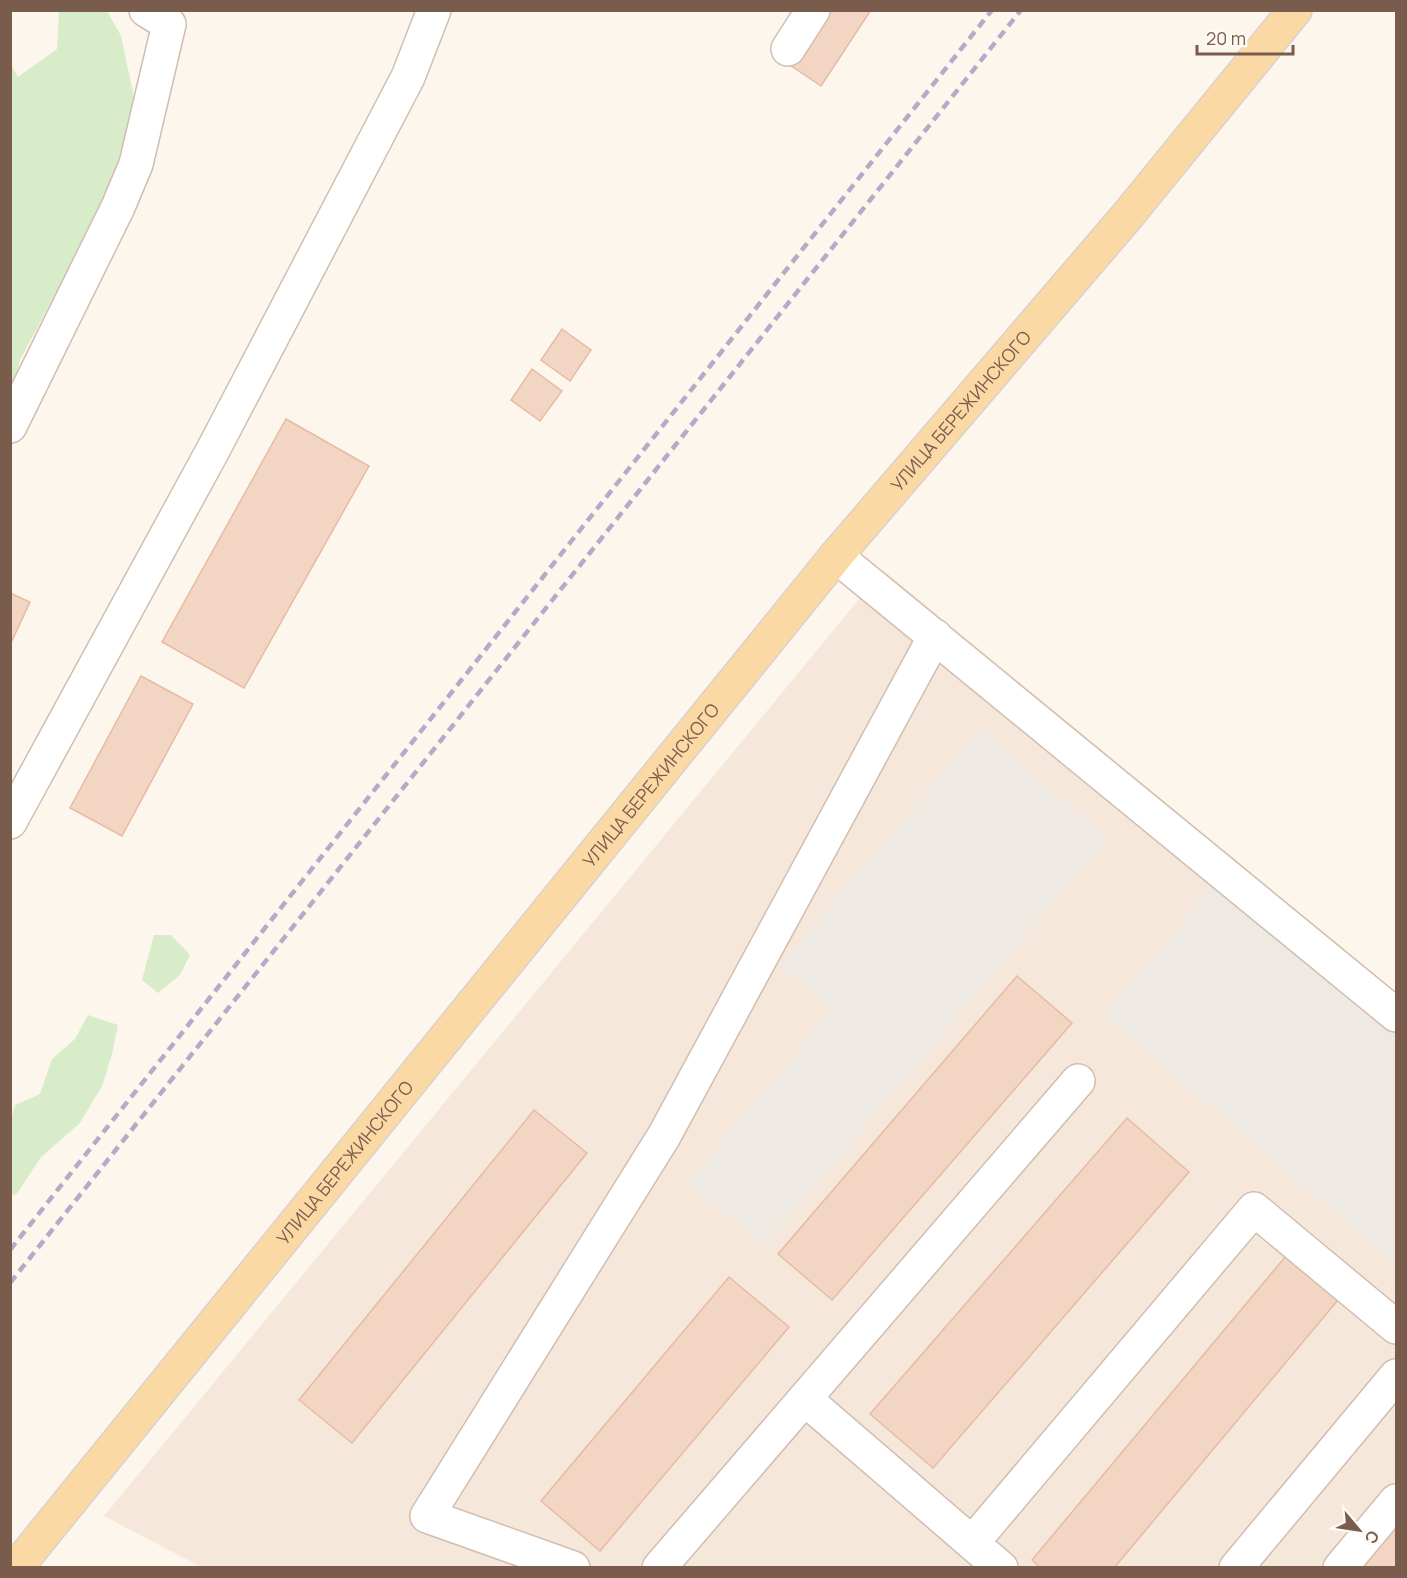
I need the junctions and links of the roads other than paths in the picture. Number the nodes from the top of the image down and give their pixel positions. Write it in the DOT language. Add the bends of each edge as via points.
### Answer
graph roads {
  1 [pos="146,10"];
  2 [pos="434,10"];
  3 [pos="813,10"];
  4 [pos="1295,10"];
  5 [pos="788,49"];
  6 [pos="10,426"];
  7 [pos="836,556"];
  8 [pos="935,636"];
  9 [pos="10,822"];
  10 [pos="1396,1015"];
  11 [pos="1078,1081"];
  12 [pos="1396,1327"];
  13 [pos="1396,1376"];
  14 [pos="805,1399"];
  15 [pos="1396,1501"];
  16 [pos="972,1543"];
  17 [pos="21,1566"];
  18 [pos="573,1568"];
  19 [pos="659,1568"];
  20 [pos="1001,1568"];
  21 [pos="1236,1568"];
  22 [pos="1340,1568"];
  1 -- 6 [label="lane" via="169,24 136,164"];
  2 -- 9 [label="lane" via="398,98 219,440"];
  3 -- 5 [label="lane"];
  4 -- 7 [label="main road, УЛИЦА БЕРЕЖИНСКОГО" via="1128,215"];
  7 -- 8 [label="lane"];
  7 -- 17 [label="main road, УЛИЦА БЕРЕЖИНСКОГО"];
  8 -- 10 [label="lane"];
  8 -- 18 [label="lane" via="664,1136 427,1516"];
  11 -- 14 [label="lane"];
  12 -- 16 [label="lane" via="1254,1209"];
  13 -- 21 [label="lane"];
  14 -- 16 [label="lane"];
  14 -- 19 [label="lane"];
  15 -- 22 [label="lane"];
  16 -- 20 [label="lane"];
}
